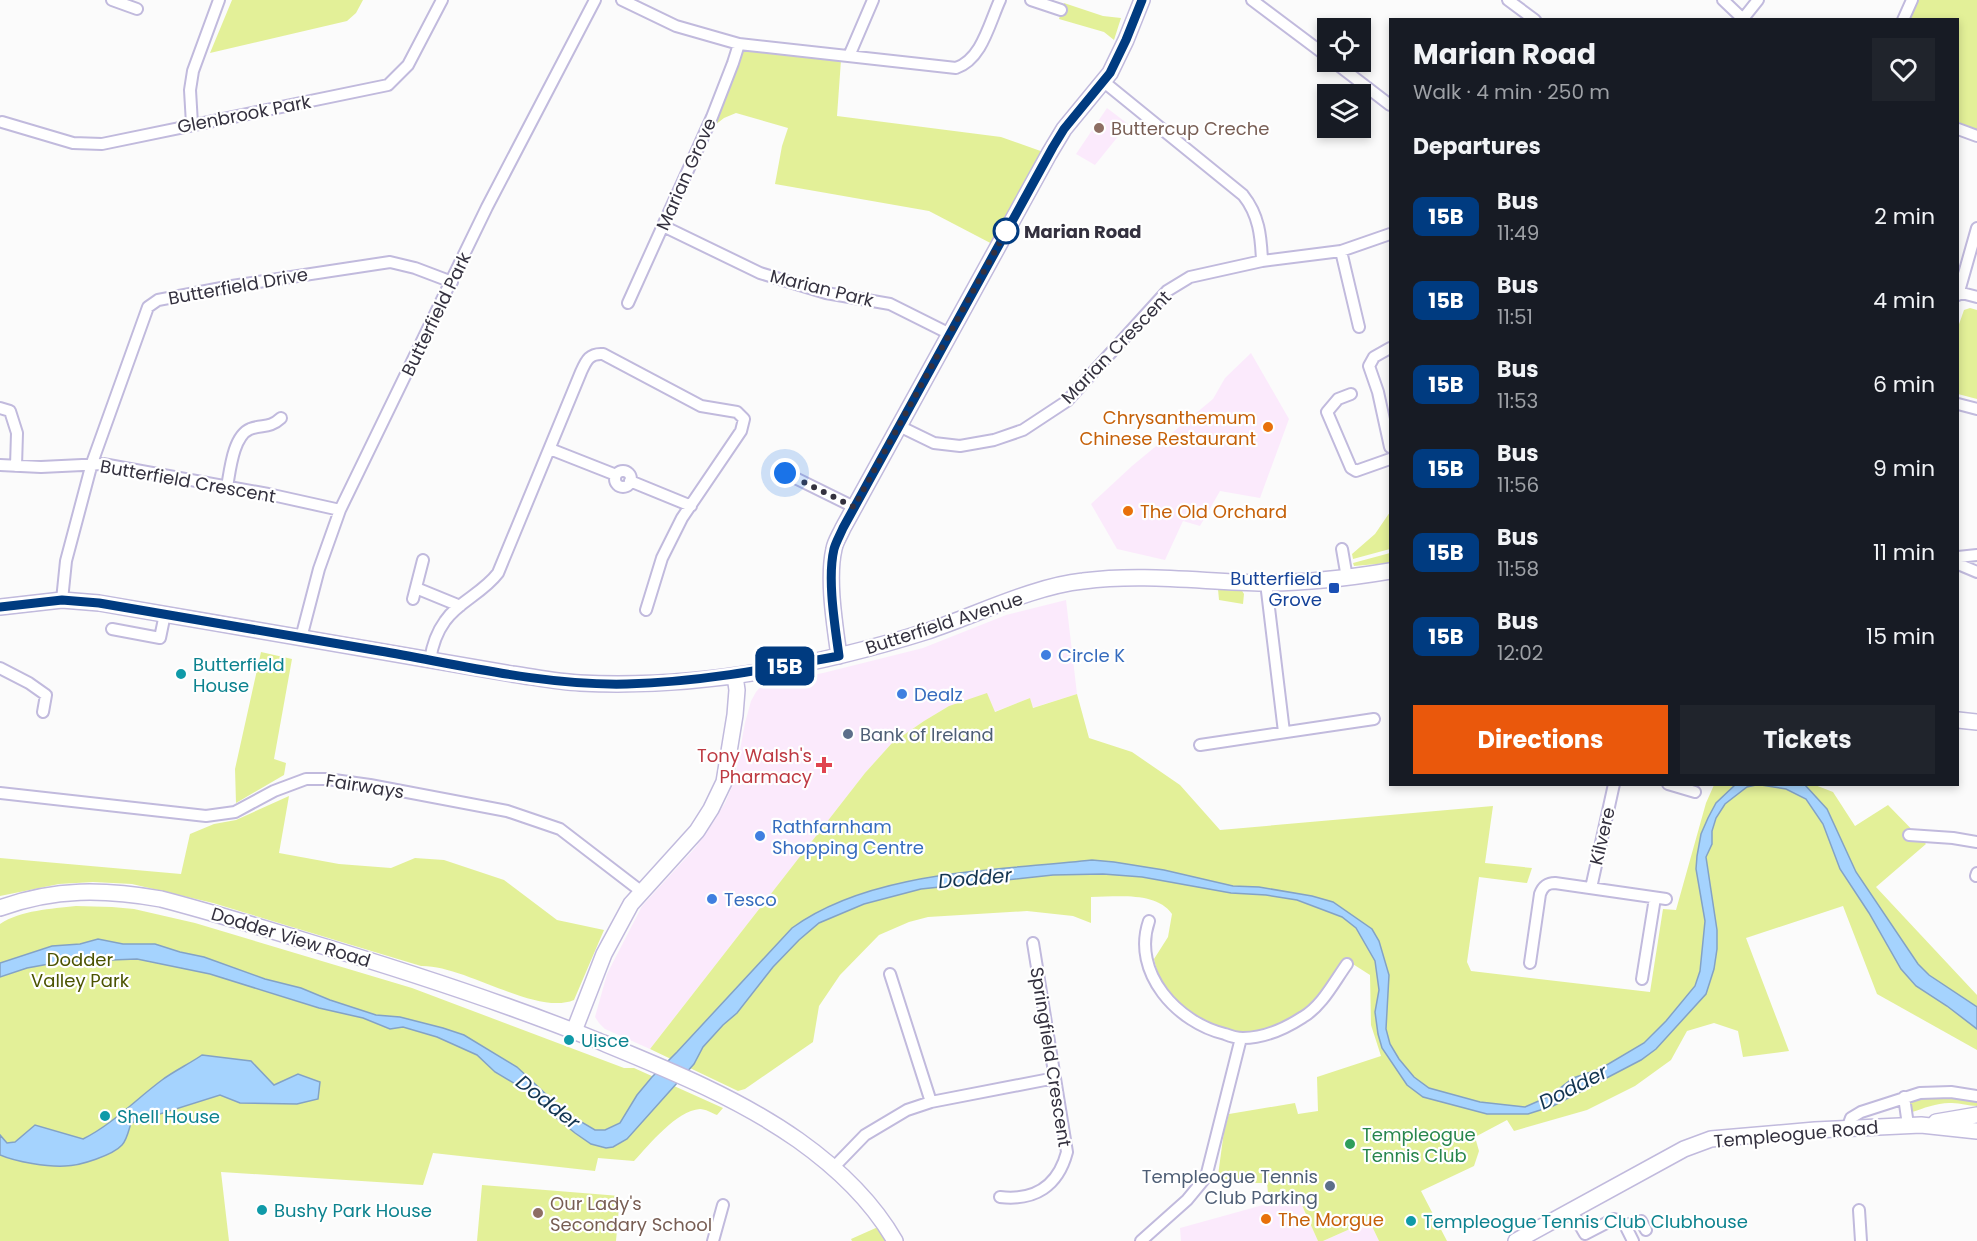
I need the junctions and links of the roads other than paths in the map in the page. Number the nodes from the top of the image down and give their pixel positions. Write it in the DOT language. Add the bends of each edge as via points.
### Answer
graph roads {
  1 [pos="112,0"];
  2 [pos="219,0"];
  3 [pos="442,0"];
  4 [pos="595,0"];
  5 [pos="622,0"];
  6 [pos="873,0"];
  7 [pos="1000,0"];
  8 [pos="1031,0"];
  9 [pos="1142,0"];
  10 [pos="1252,0"];
  11 [pos="1508,0"];
  12 [pos="1723,0"];
  13 [pos="1758,0"];
  14 [pos="1912,0"];
  15 [pos="137,9"];
  16 [pos="1061,10"];
  17 [pos="1532,18"];
  18 [pos="1741,18"];
  19 [pos="1743,18"];
  20 [pos="1904,18"];
  21 [pos="739,44"];
  22 [pos="1317,49"];
  23 [pos="849,56"];
  24 [pos="1347,72"];
  25 [pos="1104,82"];
  26 [pos="1389,104"];
  27 [pos="2,122"];
  28 [pos="192,124"];
  29 [pos="1959,129"];
  30 [pos="1977,136"];
  31 [pos="663,226"];
  32 [pos="1977,228"];
  33 [pos="1389,234"];
  34 [pos="1341,251"];
  35 [pos="1262,261"];
  36 [pos="452,282"];
  37 [pos="1959,290"];
  38 [pos="1959,293"];
  39 [pos="1977,297"];
  40 [pos="628,303"];
  41 [pos="1359,327"];
  42 [pos="950,334"];
  43 [pos="1389,349"];
  44 [pos="1351,394"];
  45 [pos="1959,404"];
  46 [pos="0,408"];
  47 [pos="1977,409"];
  48 [pos="281,418"];
  49 [pos="899,426"];
  50 [pos="1389,442"];
  51 [pos="550,449"];
  52 [pos="1389,459"];
  53 [pos="92,463"];
  54 [pos="0,465"];
  55 [pos="16,466"];
  56 [pos="785,473"];
  57 [pos="227,487"];
  58 [pos="691,506"];
  59 [pos="854,507"];
  60 [pos="340,510"];
  61 [pos="1342,549"];
  62 [pos="1977,555"];
  63 [pos="1959,557"];
  64 [pos="423,560"];
  65 [pos="1959,564"];
  66 [pos="1389,571"];
  67 [pos="1977,572"];
  68 [pos="1347,578"];
  69 [pos="1266,583"];
  70 [pos="62,600"];
  71 [pos="460,606"];
  72 [pos="0,607"];
  73 [pos="646,610"];
  74 [pos="165,614"];
  75 [pos="112,629"];
  76 [pos="301,638"];
  77 [pos="839,656"];
  78 [pos="431,661"];
  79 [pos="0,668"];
  80 [pos="735,676"];
  81 [pos="44,712"];
  82 [pos="1374,719"];
  83 [pos="1959,720"];
  84 [pos="1977,722"];
  85 [pos="1284,732"];
  86 [pos="1200,745"];
  87 [pos="1614,786"];
  88 [pos="1675,786"];
  89 [pos="1695,792"];
  90 [pos="0,794"];
  91 [pos="1909,835"];
  92 [pos="1977,842"];
  93 [pos="1591,888"];
  94 [pos="642,892"];
  95 [pos="0,908"];
  96 [pos="1149,921"];
  97 [pos="1033,943"];
  98 [pos="1530,963"];
  99 [pos="1347,964"];
  100 [pos="890,974"];
  101 [pos="1642,979"];
  102 [pos="574,1031"];
  103 [pos="1241,1038"];
  104 [pos="1055,1078"];
  105 [pos="1977,1096"];
  106 [pos="1904,1097"];
  107 [pos="931,1102"];
  108 [pos="1977,1115"];
  109 [pos="1915,1125"];
  110 [pos="1847,1129"];
  111 [pos="1977,1131"];
  112 [pos="833,1168"];
  113 [pos="1000,1197"];
  114 [pos="723,1205"];
  115 [pos="1859,1209"];
  116 [pos="1571,1210"];
  117 [pos="1625,1225"];
  118 [pos="1646,1230"];
  119 [pos="712,1241"];
  120 [pos="895,1241"];
  121 [pos="1141,1241"];
  122 [pos="1516,1241"];
  123 [pos="1633,1241"];
  124 [pos="1861,1241"];
  1 -- 15 [label="street"];
  2 -- 28 [label="street" via="193,71"];
  3 -- 28 [label="street, Glenbrook Park" via="408,65 388,85"];
  4 -- 36 [label="street, Butterfield Park"];
  5 -- 21 [label="street" via="676,26"];
  6 -- 23 [label="street"];
  7 -- 23 [label="street" via="968,64 956,68"];
  8 -- 16 [label="street"];
  9 -- 25 [label="main road"];
  10 -- 22 [label="street"];
  11 -- 17 [label="street"];
  12 -- 18 [label="street"];
  13 -- 19 [label="street"];
  14 -- 20 [label="street"];
  21 -- 23 [label="street"];
  21 -- 31 [label="street, Marian Grove"];
  24 -- 26 [label="street"];
  25 -- 35 [label="street" via="1243,195 1258,224"];
  25 -- 42 [label="main road" via="1053,147"];
  27 -- 28 [label="street, Glenbrook Park" via="72,144 102,144"];
  29 -- 30 [label="street"];
  31 -- 40 [label="street, Marian Grove"];
  31 -- 42 [label="street, Marian Park" via="760,273 826,293 890,304"];
  32 -- 37 [label="street"];
  33 -- 34 [label="street, Marian Crescent"];
  34 -- 35 [label="street, Marian Crescent"];
  34 -- 41 [label="street"];
  35 -- 49 [label="street, Marian Crescent" via="1190,277 1167,291 1067,401 1023,430 960,446 934,444"];
  36 -- 53 [label="street, Butterfield Drive" via="390,262 158,300 148,307"];
  36 -- 60 [label="street, Butterfield Park"];
  38 -- 39 [label="street"];
  42 -- 49 [label="main road"];
  43 -- 50 [label="street" via="1374,357 1370,366"];
  44 -- 52 [label="street" via="1338,399 1327,412 1351,468 1356,471"];
  45 -- 47 [label="street"];
  46 -- 55 [label="street" via="10,411 17,434"];
  48 -- 57 [label="street" via="274,425 244,433 236,445"];
  49 -- 59 [label="main road"];
  51 -- 58 [label="street" via="616,475 626,472 630,481"];
  51 -- 58 [label="street" via="588,358 603,354 701,406 737,412 744,419 741,431"];
  51 -- 71 [label="street" via="498,573 483,590"];
  53 -- 55 [label="street, Butterfield Crescent"];
  53 -- 57 [label="street, Butterfield Crescent"];
  53 -- 70 [label="street, Butterfield Drive" via="66,561"];
  54 -- 55 [label="street, Butterfield Crescent"];
  56 -- 59 [label="street"];
  57 -- 60 [label="street, Butterfield Crescent"];
  58 -- 73 [label="street" via="662,558"];
  59 -- 77 [label="main road" via="834,549 834,615"];
  60 -- 76 [label="street, Butterfield Park"];
  61 -- 68 [label="street"];
  62 -- 63 [label="street"];
  64 -- 71 [label="street" via="415,594"];
  65 -- 67 [label="street"];
  66 -- 68 [label="main road, Butterfield Avenue"];
  68 -- 69 [label="main road, Butterfield Avenue"];
  69 -- 77 [label="main road, Butterfield Avenue" via="1082,581"];
  69 -- 85 [label="street"];
  70 -- 72 [label="main road, Butterfield Avenue"];
  70 -- 74 [label="main road, Butterfield Avenue"];
  71 -- 78 [label="street" via="447,622"];
  74 -- 75 [label="street" via="160,638"];
  74 -- 76 [label="main road, Butterfield Avenue"];
  76 -- 78 [label="main road, Butterfield Avenue"];
  77 -- 80 [label="main road, Butterfield Avenue"];
  78 -- 80 [label="main road, Butterfield Avenue" via="577,683 627,684"];
  79 -- 81 [label="street" via="46,695"];
  80 -- 94 [label="main road" via="735,715 724,782 697,831"];
  82 -- 85 [label="street"];
  83 -- 84 [label="main road"];
  85 -- 86 [label="street"];
  87 -- 93 [label="street, Kilvere"];
  88 -- 89 [label="street"];
  90 -- 94 [label="street, Fairways" via="206,816 235,812 273,791 306,779 327,778 507,811 560,829"];
  91 -- 92 [label="street"];
  93 -- 98 [label="street, Kilvere" via="1555,883 1544,886"];
  93 -- 101 [label="street, Kilvere" via="1660,899"];
  94 -- 102 [label="main road" via="631,904 604,954"];
  95 -- 102 [label="main road, Dodder View Road" via="37,897 86,891 161,899 389,966"];
  96 -- 103 [label="street" via="1145,931 1148,962 1167,1000 1196,1023"];
  97 -- 104 [label="street, Springfield Crescent"];
  99 -- 103 [label="street" via="1323,1000 1306,1016 1264,1035"];
  100 -- 107 [label="street"];
  102 -- 112 [label="main road, Dodder View Road" via="690,1081 780,1128"];
  103 -- 121 [label="street" via="1206,1177 1187,1200"];
  104 -- 107 [label="street"];
  104 -- 113 [label="street, Springfield Crescent" via="1067,1152 1063,1168 1045,1188 1018,1198"];
  105 -- 106 [label="street" via="1951,1092"];
  106 -- 109 [label="street"];
  106 -- 110 [label="street" via="1861,1112 1851,1118"];
  107 -- 112 [label="street" via="907,1110 865,1135"];
  108 -- 109 [label="main road, Templeogue Road"];
  109 -- 110 [label="main road, Templeogue Road"];
  109 -- 111 [label="main road, Templeogue Road"];
  110 -- 116 [label="main road, Templeogue Road" via="1711,1140 1684,1149"];
  112 -- 120 [label="main road, Dodder View Road"];
  114 -- 119 [label="street"];
  115 -- 124 [label="street"];
  116 -- 117 [label="street" via="1585,1234 1614,1219"];
  116 -- 122 [label="main road, Templeogue Road"];
  117 -- 118 [label="street" via="1641,1221"];
  117 -- 123 [label="street"];
}
